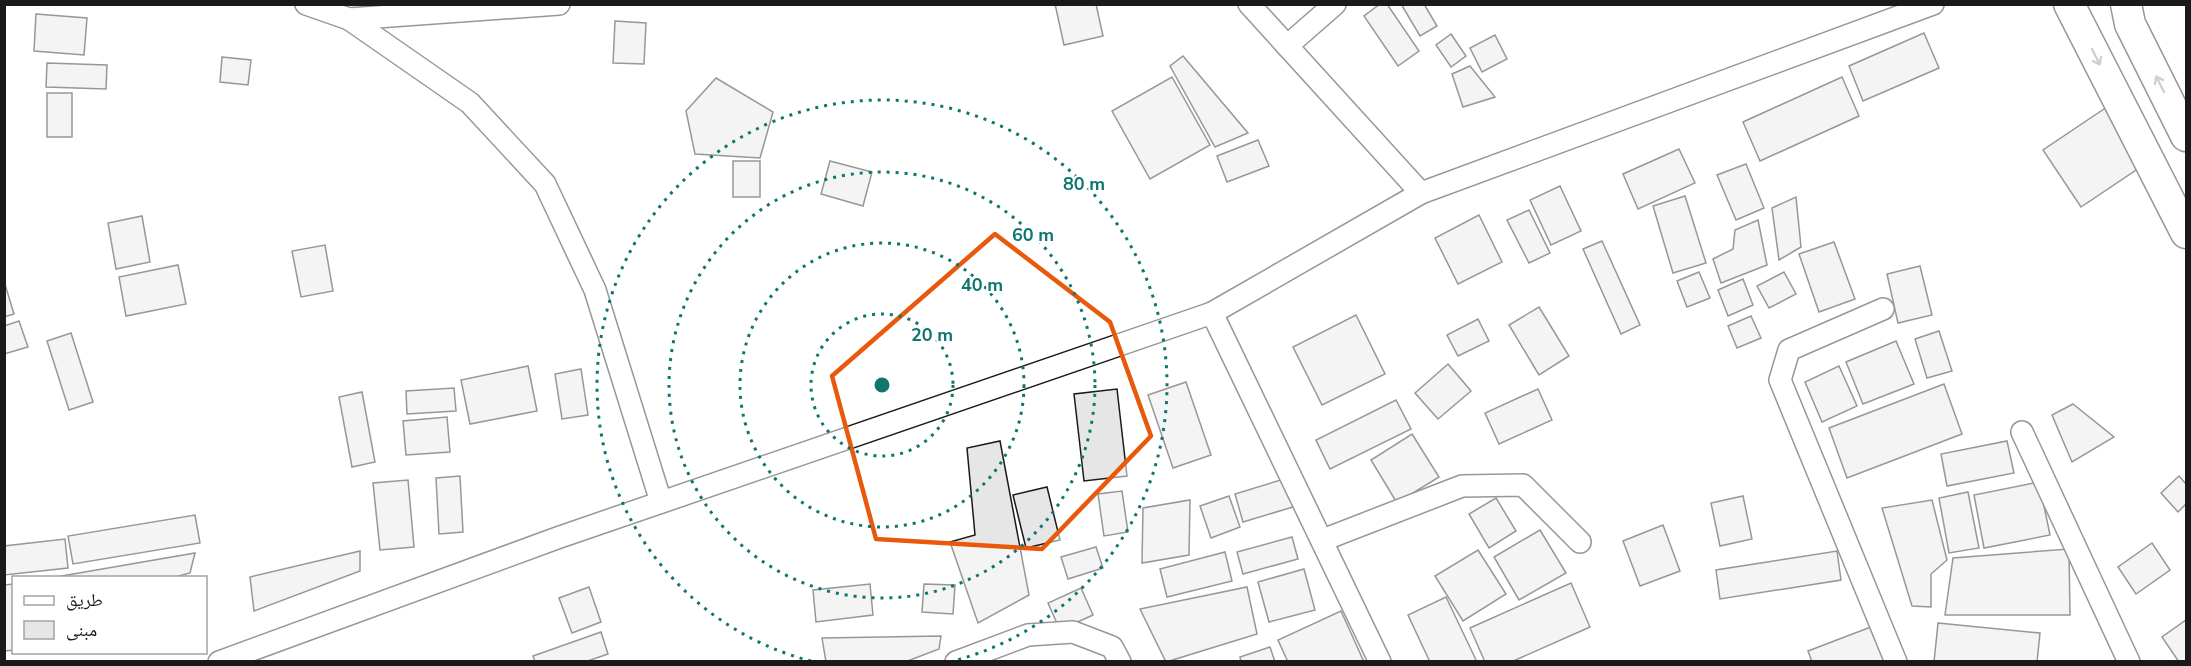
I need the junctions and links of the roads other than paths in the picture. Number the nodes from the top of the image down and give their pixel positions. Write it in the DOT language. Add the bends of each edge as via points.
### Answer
graph roads {
  1 [pos="306,4"];
  2 [pos="559,4"];
  3 [pos="1249,4"];
  4 [pos="1335,4"];
  5 [pos="1933,4"];
  6 [pos="2069,4"];
  7 [pos="2126,4"];
  8 [pos="349,19"];
  9 [pos="1287,46"];
  10 [pos="2187,136"];
  11 [pos="1421,193"];
  12 [pos="2187,233"];
  13 [pos="1883,309"];
  14 [pos="1212,313"];
  15 [pos="2022,432"];
  16 [pos="661,502"];
  17 [pos="1323,540"];
  18 [pos="1580,542"];
  19 [pos="219,662"];
  20 [pos="956,662"];
  21 [pos="1120,662"];
  22 [pos="1380,662"];
  23 [pos="1896,662"];
  24 [pos="2129,662"];
  1 -- 8 [label="street"];
  2 -- 8 [label="street"];
  3 -- 9 [label="street"];
  4 -- 9 [label="street"];
  5 -- 11 [label="street"];
  6 -- 12 [label="street, one-way"];
  10 -- 7 [label="street, one-way" via="2130,24"];
  8 -- 16 [label="street" via="470,104 545,184 595,290"];
  9 -- 11 [label="street"];
  11 -- 14 [label="street"];
  13 -- 23 [label="street" via="1789,350 1780,380"];
  14 -- 16 [label="street"];
  14 -- 17 [label="street"];
  15 -- 24 [label="street"];
  16 -- 19 [label="street"];
  17 -- 18 [label="street" via="1462,486 1523,485"];
  17 -- 22 [label="street"];
  20 -- 21 [label="street" via="1028,635 1073,632 1112,647"];
}
